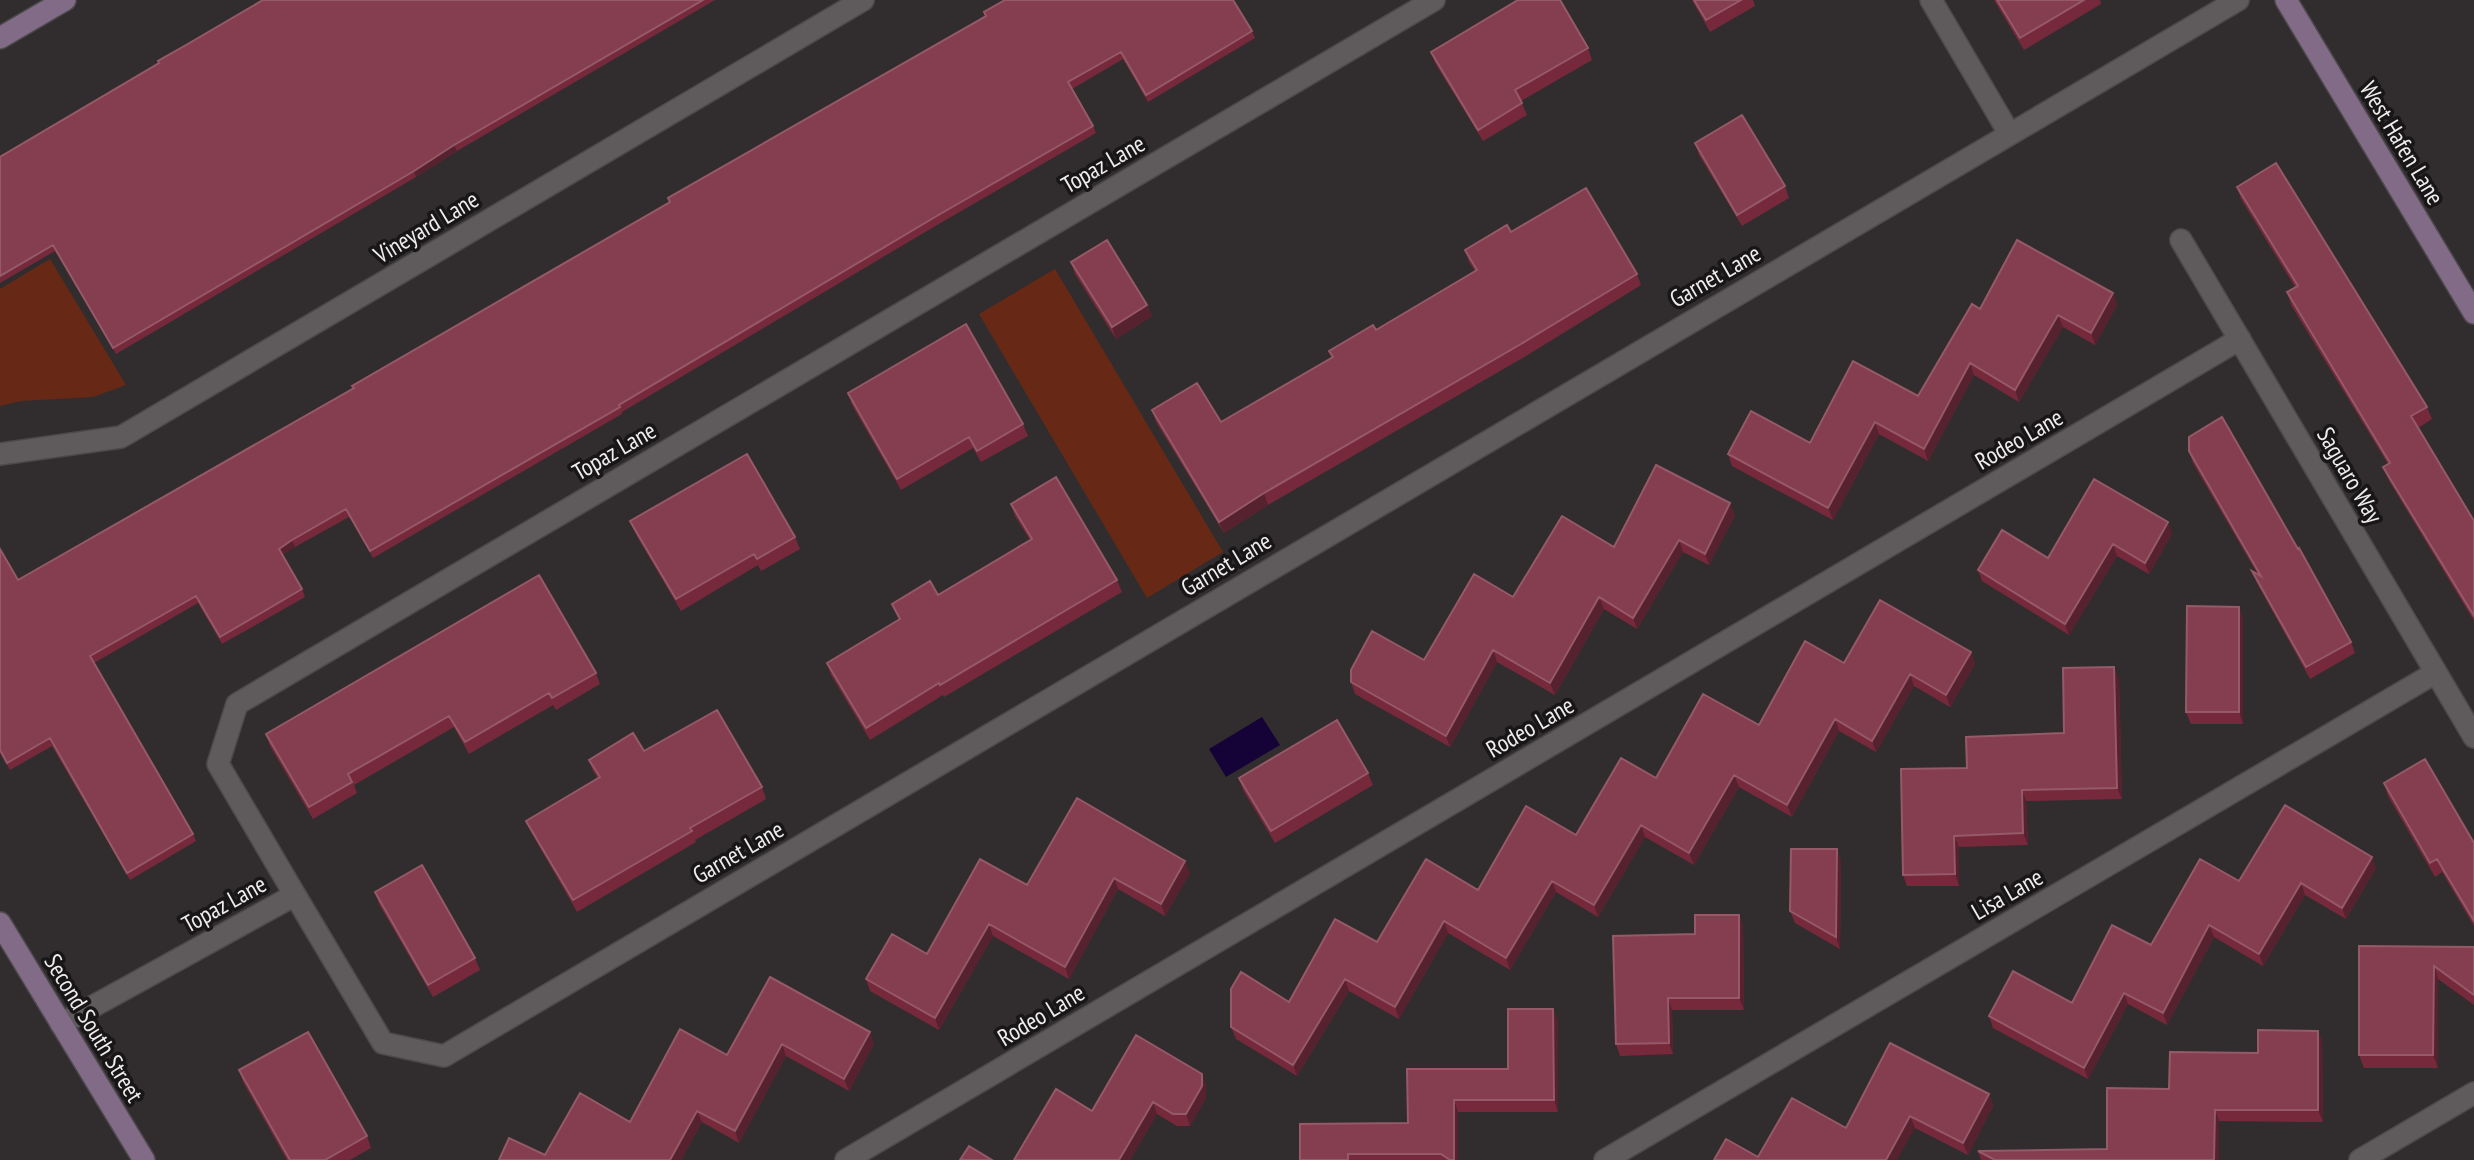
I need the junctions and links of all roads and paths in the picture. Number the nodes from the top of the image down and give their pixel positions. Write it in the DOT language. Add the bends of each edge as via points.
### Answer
graph roads {
  1 [pos="65,0"];
  2 [pos="863,0"];
  3 [pos="1434,0"];
  4 [pos="1931,0"];
  5 [pos="2238,0"];
  6 [pos="2286,0"];
  7 [pos="0,38"];
  8 [pos="2009,133"];
  9 [pos="2182,240"];
  10 [pos="2474,313"];
  11 [pos="2240,339"];
  12 [pos="0,454"];
  13 [pos="2435,673"];
  14 [pos="2474,737"];
  15 [pos="295,895"];
  16 [pos="0,923"];
  17 [pos="61,1024"];
  18 [pos="2474,1093"];
  19 [pos="144,1160"];
  20 [pos="846,1160"];
  21 [pos="1605,1160"];
  22 [pos="2360,1160"];
  1 -- 7 [label="street"];
  2 -- 12 [label="street, Vineyard Lane" via="121,437"];
  3 -- 15 [label="street, Topaz Lane" via="237,704 218,764"];
  4 -- 8 [label="street"];
  5 -- 8 [label="street, Garnet Lane"];
  6 -- 10 [label="street, West Hafen Lane"];
  8 -- 15 [label="street, Garnet Lane" via="444,1056 383,1043"];
  9 -- 11 [label="street, Saguaro Way"];
  11 -- 13 [label="street, Saguaro Way"];
  11 -- 20 [label="street, Rodeo Lane"];
  13 -- 14 [label="street, Saguaro Way"];
  13 -- 21 [label="street, Lisa Lane"];
  15 -- 17 [label="street, Topaz Lane"];
  16 -- 17 [label="street, Second South Street"];
  17 -- 19 [label="street, Second South Street"];
  18 -- 22 [label="street"];
}
